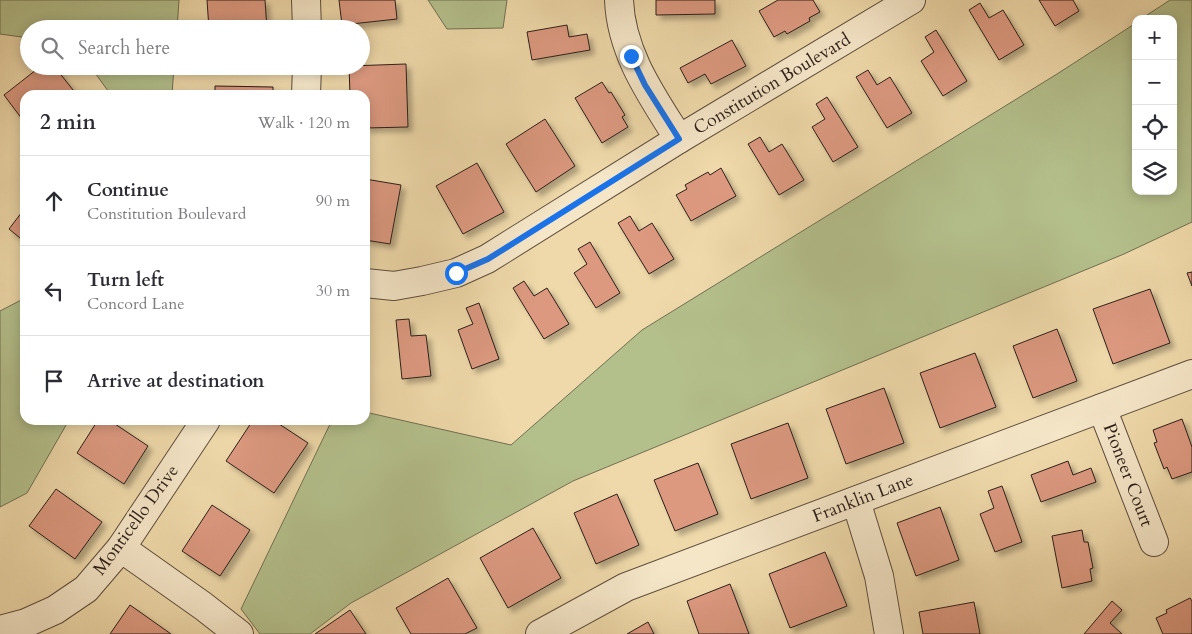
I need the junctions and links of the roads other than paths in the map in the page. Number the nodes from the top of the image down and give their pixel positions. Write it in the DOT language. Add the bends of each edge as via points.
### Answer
graph roads {
  1 [pos="306,0"];
  2 [pos="619,0"];
  3 [pos="911,0"];
  4 [pos="307,20"];
  5 [pos="307,75"];
  6 [pos="306,90"];
  7 [pos="679,139"];
  8 [pos="370,284"];
  9 [pos="1192,374"];
  10 [pos="1102,408"];
  11 [pos="203,425"];
  12 [pos="856,501"];
  13 [pos="1154,542"];
  14 [pos="121,548"];
  15 [pos="0,630"];
  16 [pos="556,630"];
  17 [pos="239,634"];
  18 [pos="889,634"];
  1 -- 4 [label="street"];
  2 -- 7 [label="street" via="631,56"];
  3 -- 7 [label="street, Constitution Boulevard"];
  5 -- 6 [label="street"];
  7 -- 8 [label="street, Constitution Boulevard" via="488,259 456,273 422,281 394,286"];
  9 -- 10 [label="street, Franklin Lane"];
  10 -- 12 [label="street, Franklin Lane"];
  10 -- 13 [label="street, Pioneer Court"];
  11 -- 14 [label="street, Monticello Drive"];
  12 -- 16 [label="street, Franklin Lane" via="626,587"];
  12 -- 18 [label="street" via="879,576"];
  14 -- 15 [label="street, Monticello Drive" via="86,589 55,610"];
  14 -- 17 [label="street"];
}
